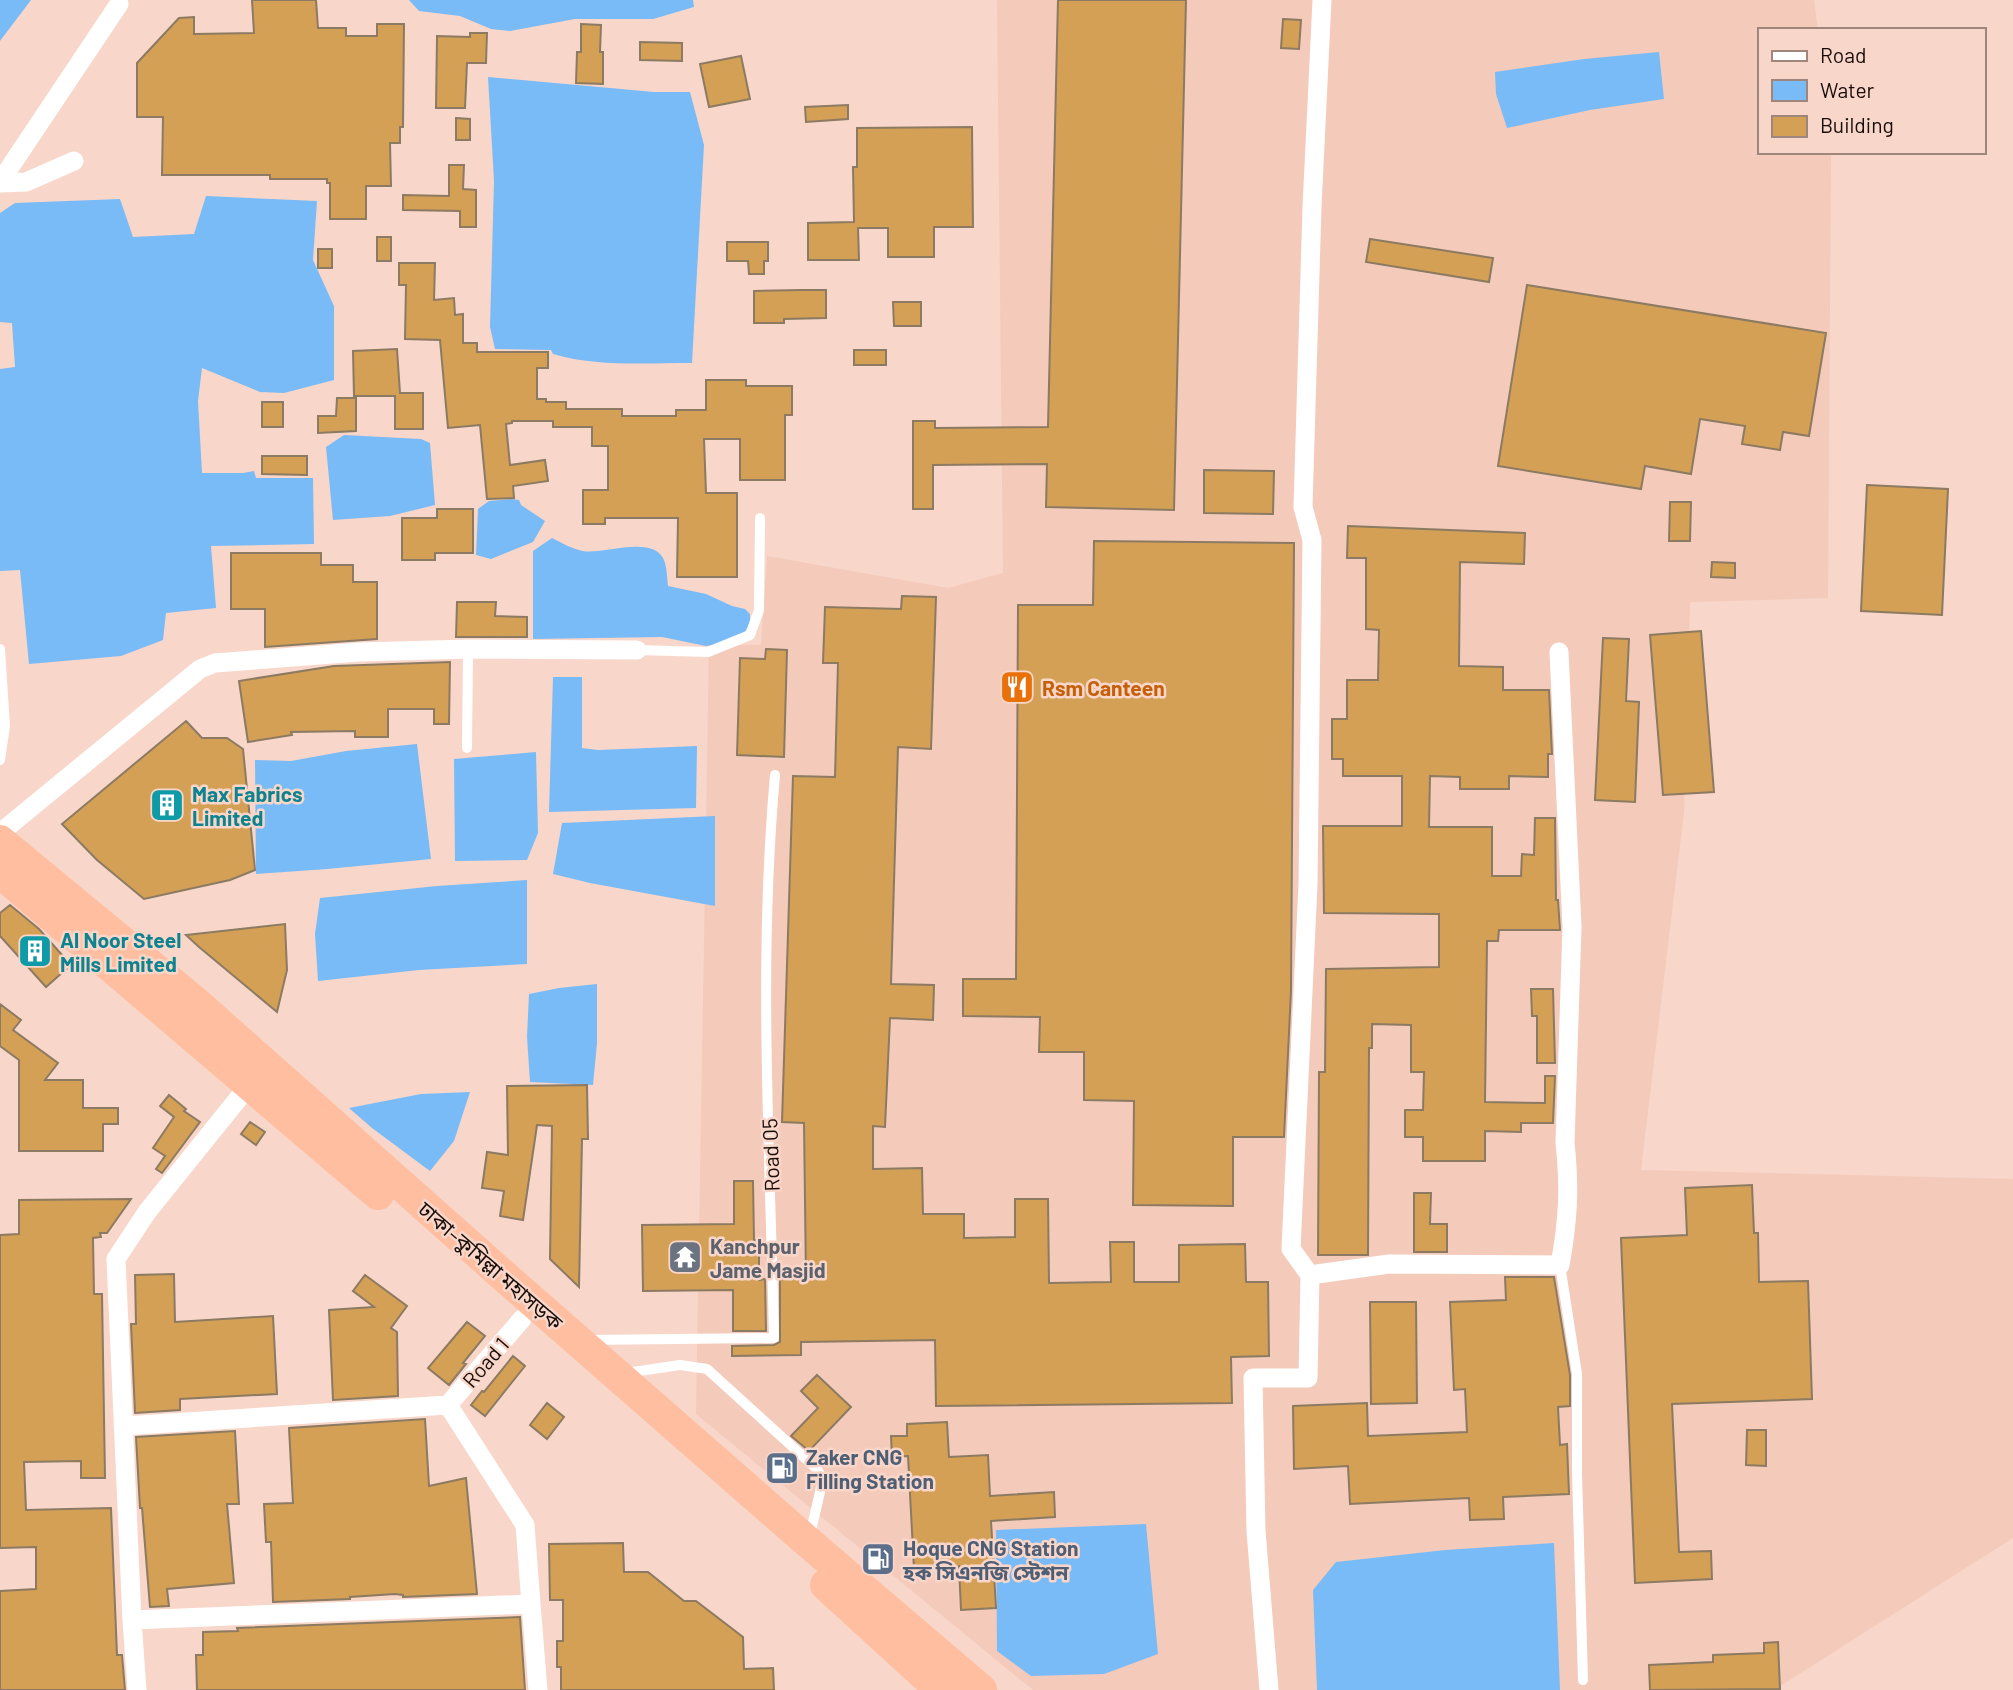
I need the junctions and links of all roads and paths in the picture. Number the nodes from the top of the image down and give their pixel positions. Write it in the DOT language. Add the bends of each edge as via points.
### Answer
graph roads {
  1 [pos="1322,0"];
  2 [pos="119,4"];
  3 [pos="74,161"];
  4 [pos="0,183"];
  5 [pos="760,518"];
  6 [pos="0,649"];
  7 [pos="468,649"];
  8 [pos="637,650"];
  9 [pos="1559,652"];
  10 [pos="467,748"];
  11 [pos="0,760"];
  12 [pos="775,775"];
  13 [pos="0,833"];
  14 [pos="0,841"];
  15 [pos="0,872"];
  16 [pos="250,1084"];
  17 [pos="446,1238"];
  18 [pos="1560,1265"];
  19 [pos="1310,1275"];
  20 [pos="522,1319"];
  21 [pos="577,1340"];
  22 [pos="616,1374"];
  23 [pos="448,1405"];
  24 [pos="123,1426"];
  25 [pos="809,1543"];
  26 [pos="531,1604"];
  27 [pos="132,1620"];
  28 [pos="1583,1680"];
  29 [pos="137,1690"];
  30 [pos="538,1690"];
  31 [pos="941,1690"];
  32 [pos="981,1690"];
  33 [pos="1269,1690"];
  1 -- 19 [label="street" via="1303,507 1311,540 1308,870 1291,1249"];
  2 -- 4 [label="street"];
  3 -- 4 [label="street" via="26,182"];
  5 -- 8 [label="lane" via="759,610 750,635 708,652"];
  6 -- 11 [label="lane" via="5,726"];
  7 -- 8 [label="street"];
  7 -- 10 [label="lane"];
  7 -- 13 [label="street" via="215,663 200,669"];
  9 -- 18 [label="street" via="1572,927 1565,1143 1569,1202"];
  12 -- 21 [label="lane, Road 05" via="766,1010 774,1338"];
  14 -- 17 [label="highway, ঢাকা–কুমিল্লা মহাসড়ক" via="195,1002"];
  15 -- 16 [label="highway, ঢাকা–কুমিল্লা মহাসড়ক"];
  16 -- 17 [label="highway, ঢাকা–কুমিল্লা মহাসড়ক"];
  16 -- 24 [label="street" via="147,1212 116,1259"];
  17 -- 20 [label="highway, ঢাকা–কুমিল্লা মহাসড়ক"];
  17 -- 21 [label="highway, ঢাকা–কুমিল্লা মহাসড়ক"];
  18 -- 19 [label="street" via="1390,1264"];
  18 -- 28 [label="lane" via="1577,1374"];
  19 -- 33 [label="street" via="1308,1378 1253,1378 1255,1531"];
  20 -- 23 [label="street, Road 1"];
  20 -- 31 [label="highway, ঢাকা–কুমিল্লা মহাসড়ক"];
  21 -- 22 [label="highway, ঢাকা–কুমিল্লা মহাসড়ক"];
  22 -- 25 [label="highway, ঢাকা–কুমিল্লা মহাসড়ক"];
  22 -- 25 [label="lane" via="680,1365 707,1369 823,1479"];
  23 -- 24 [label="street"];
  23 -- 26 [label="street" via="525,1525"];
  24 -- 27 [label="street"];
  25 -- 32 [label="highway, ঢাকা–কুমিল্লা মহাসড়ক"];
  26 -- 27 [label="street"];
  26 -- 30 [label="street"];
  27 -- 29 [label="street"];
}
